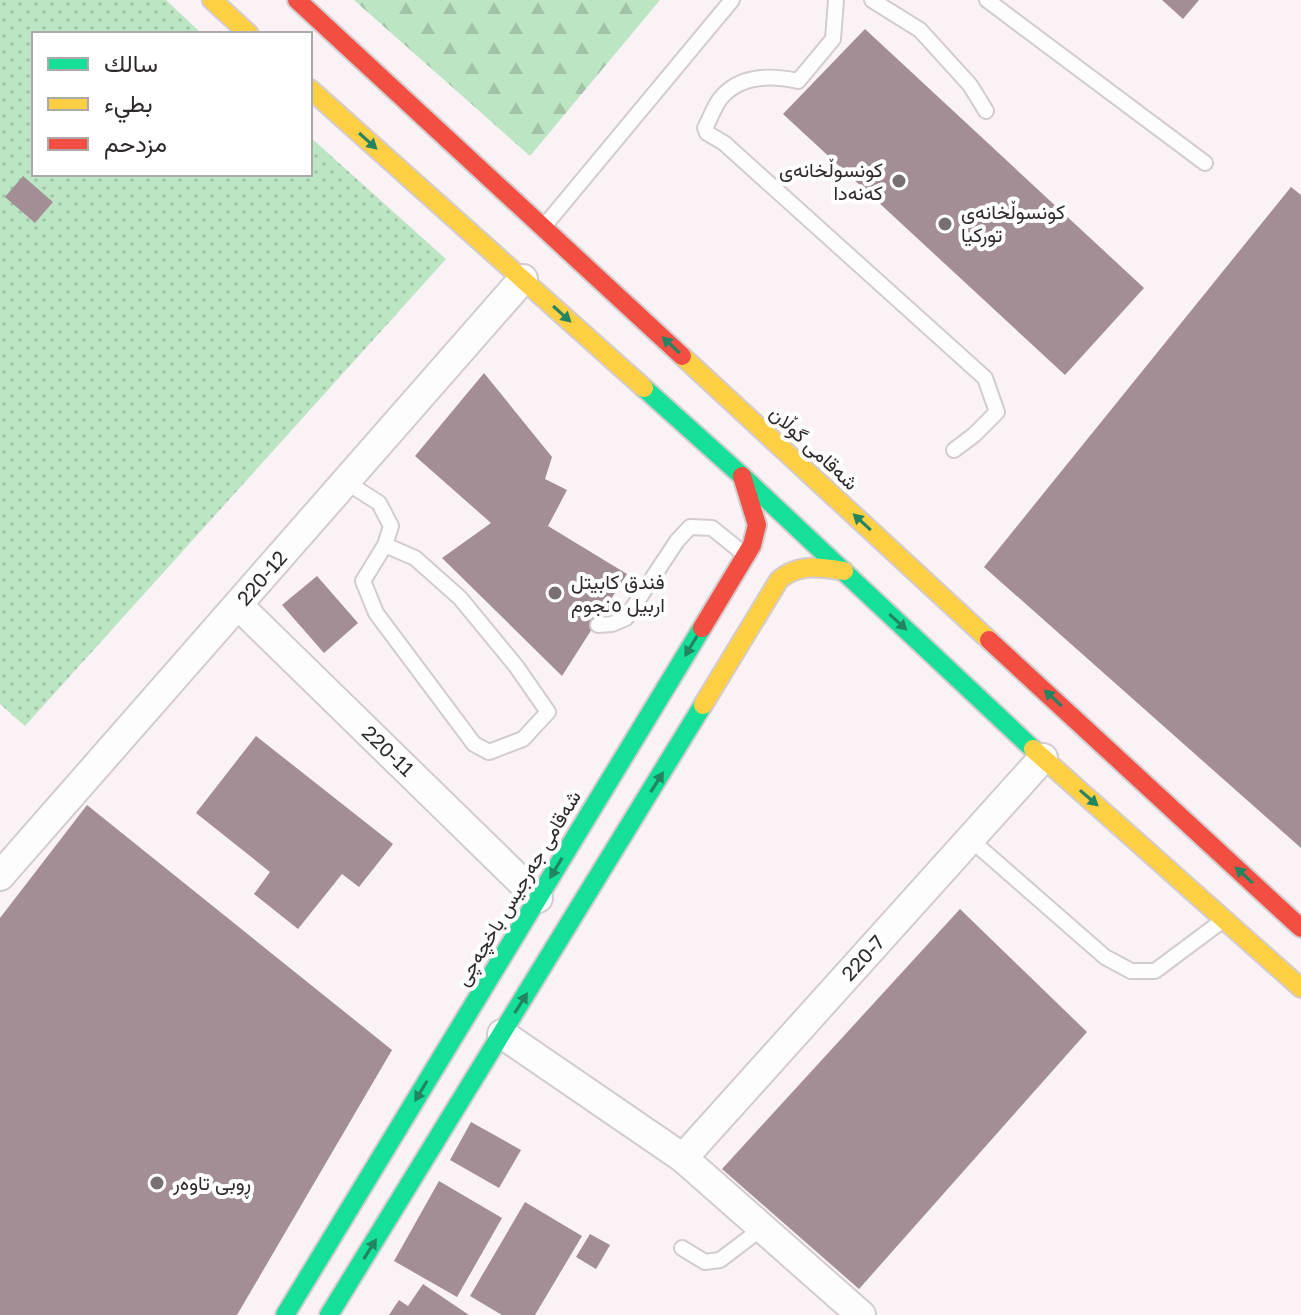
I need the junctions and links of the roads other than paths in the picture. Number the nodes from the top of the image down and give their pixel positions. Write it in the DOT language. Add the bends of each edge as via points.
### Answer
graph roads {
  1 [pos="212,0"];
  2 [pos="297,0"];
  3 [pos="732,0"];
  4 [pos="836,0"];
  5 [pos="872,0"];
  6 [pos="987,0"];
  7 [pos="247,32"];
  8 [pos="312,91"];
  9 [pos="986,111"];
  10 [pos="1205,163"];
  11 [pos="544,227"];
  12 [pos="523,279"];
  13 [pos="954,450"];
  14 [pos="742,476"];
  15 [pos="346,482"];
  16 [pos="385,545"];
  17 [pos="746,556"];
  18 [pos="844,571"];
  19 [pos="720,598"];
  20 [pos="238,605"];
  21 [pos="754,621"];
  22 [pos="598,625"];
  23 [pos="1043,758"];
  24 [pos="970,839"];
  25 [pos="0,876"];
  26 [pos="538,898"];
  27 [pos="1225,918"];
  28 [pos="1301,928"];
  29 [pos="1301,988"];
  30 [pos="502,1034"];
  31 [pos="683,1158"];
  32 [pos="761,1229"];
  33 [pos="682,1248"];
  34 [pos="285,1315"];
  35 [pos="329,1315"];
  36 [pos="861,1315"];
  1 -- 7 [label="main road"];
  2 -- 11 [label="main road, شەقامی گوڵان"];
  3 -- 11 [label="lane"];
  4 -- 13 [label="lane" via="833,39 798,81 743,80 720,99 705,128 985,378 997,412"];
  5 -- 9 [label="lane" via="920,30 970,85"];
  6 -- 10 [label="lane"];
  8 -- 12 [label="main road, one-way"];
  28 -- 11 [label="main road, شەقامی گوڵان, one-way"];
  12 -- 14 [label="main road, one-way"];
  12 -- 15 [label="street, 220-12"];
  14 -- 17 [label="main road, شەقامی جەرجیس باخچەچی" via="757,525"];
  14 -- 18 [label="main road"];
  15 -- 16 [label="lane" via="379,503 391,526"];
  15 -- 20 [label="street, 220-12"];
  16 -- 16 [label="lane" via="363,581 376,613 474,744 489,752 523,739 548,712 516,666 460,598 415,558"];
  17 -- 19 [label="main road, شەقامی جەرجیس باخچەچی"];
  17 -- 22 [label="lane" via="712,528 690,527 626,618"];
  18 -- 21 [label="main road" via="809,567 787,572"];
  18 -- 23 [label="main road, one-way"];
  19 -- 21 [label="main road" via="737,584 750,587 756,601"];
  19 -- 26 [label="main road, شەقامی جەرجیس باخچەچی, one-way"];
  20 -- 25 [label="street, 220-12"];
  20 -- 26 [label="street, 220-11"];
  30 -- 21 [label="main road, one-way"];
  23 -- 24 [label="street, 220-7"];
  23 -- 27 [label="main road, one-way"];
  24 -- 27 [label="lane" via="1105,957 1131,971 1155,971"];
  24 -- 31 [label="street, 220-7"];
  26 -- 34 [label="main road, شەقامی جەرجیس باخچەچی, one-way"];
  27 -- 29 [label="main road"];
  30 -- 31 [label="street"];
  35 -- 30 [label="main road, one-way"];
  31 -- 32 [label="street"];
  32 -- 33 [label="lane" via="720,1260 705,1262"];
  32 -- 36 [label="street"];
}
